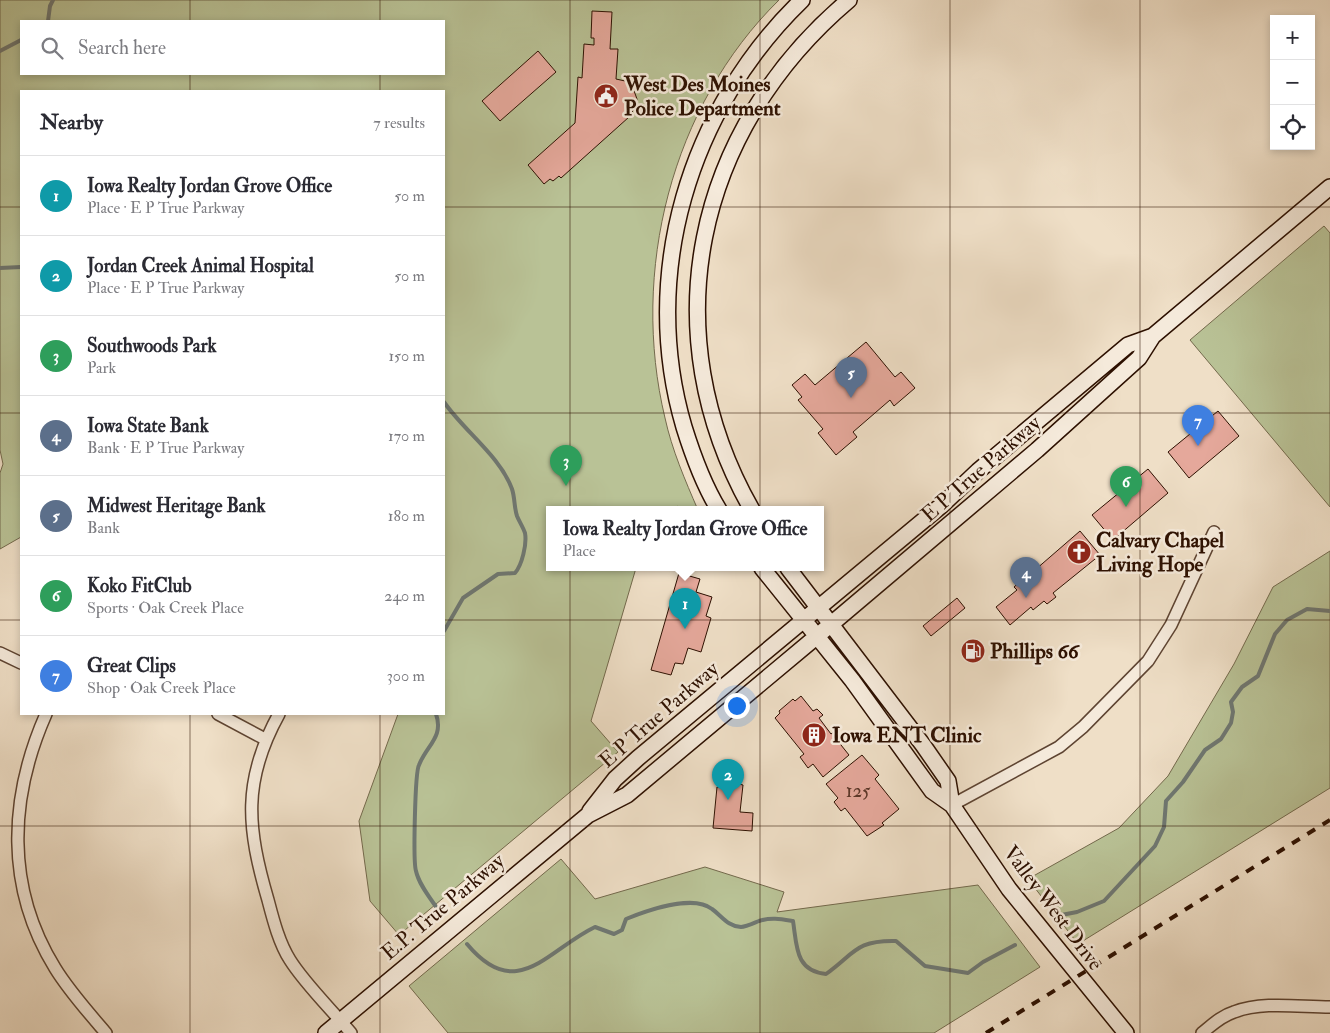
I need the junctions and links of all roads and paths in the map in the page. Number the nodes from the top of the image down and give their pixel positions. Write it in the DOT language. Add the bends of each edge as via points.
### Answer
graph roads {
  1 [pos="802,0"];
  2 [pos="848,0"];
  3 [pos="1330,188"];
  4 [pos="1153,336"];
  5 [pos="716,506"];
  6 [pos="750,506"];
  7 [pos="1214,532"];
  8 [pos="764,571"];
  9 [pos="790,571"];
  10 [pos="819,609"];
  11 [pos="802,620"];
  12 [pos="830,625"];
  13 [pos="816,637"];
  14 [pos="0,653"];
  15 [pos="20,663"];
  16 [pos="46,715"];
  17 [pos="220,715"];
  18 [pos="278,715"];
  19 [pos="265,739"];
  20 [pos="952,805"];
  21 [pos="588,815"];
  22 [pos="1330,1007"];
  23 [pos="341,1021"];
  24 [pos="106,1033"];
  25 [pos="326,1033"];
  26 [pos="351,1033"];
  27 [pos="1126,1033"];
  28 [pos="1202,1033"];
  1 -- 5 [label="main road" via="752,56 722,102 690,175 674,239 667,320 674,389 692,454"];
  2 -- 6 [label="main road" via="792,54 755,105 719,184 704,244 698,291 698,331 705,383 719,438"];
  3 -- 4 [label="main road, E P True Parkway"];
  4 -- 10 [label="main road, E P True Parkway" via="1128,345 1074,389"];
  4 -- 12 [label="main road, E P True Parkway" via="1139,358"];
  7 -- 20 [label="street" via="1171,625 1148,662 1059,747"];
  8 -- 11 [label="main road, Valley West Drive"];
  9 -- 10 [label="main road, Valley West Drive"];
  10 -- 11 [label="main road, E P True Parkway"];
  10 -- 12 [label="main road, Valley West Drive"];
  11 -- 13 [label="main road, Valley West Drive"];
  11 -- 21 [label="main road, E P True Parkway" via="632,763 615,779"];
  12 -- 13 [label="main road, E P True Parkway"];
  12 -- 20 [label="main road, Valley West Drive" via="948,781"];
  13 -- 20 [label="main road, Valley West Drive" via="932,791"];
  13 -- 21 [label="main road, E P True Parkway" via="627,795"];
  14 -- 15 [label="street"];
  16 -- 24 [label="street" via="31,747 18,809 17,836 24,891 41,943 54,967"];
  17 -- 19 [label="street"];
  18 -- 19 [label="street"];
  19 -- 23 [label="street" via="254,774 250,810 263,884 274,923 290,960"];
  20 -- 27 [label="main road, Valley West Drive" via="1015,897"];
  21 -- 23 [label="main road, E.P. True Parkway"];
  22 -- 28 [label="street" via="1260,1006 1234,1011"];
  23 -- 25 [label="main road, E.P. True Parkway"];
  23 -- 26 [label="street"];
}
